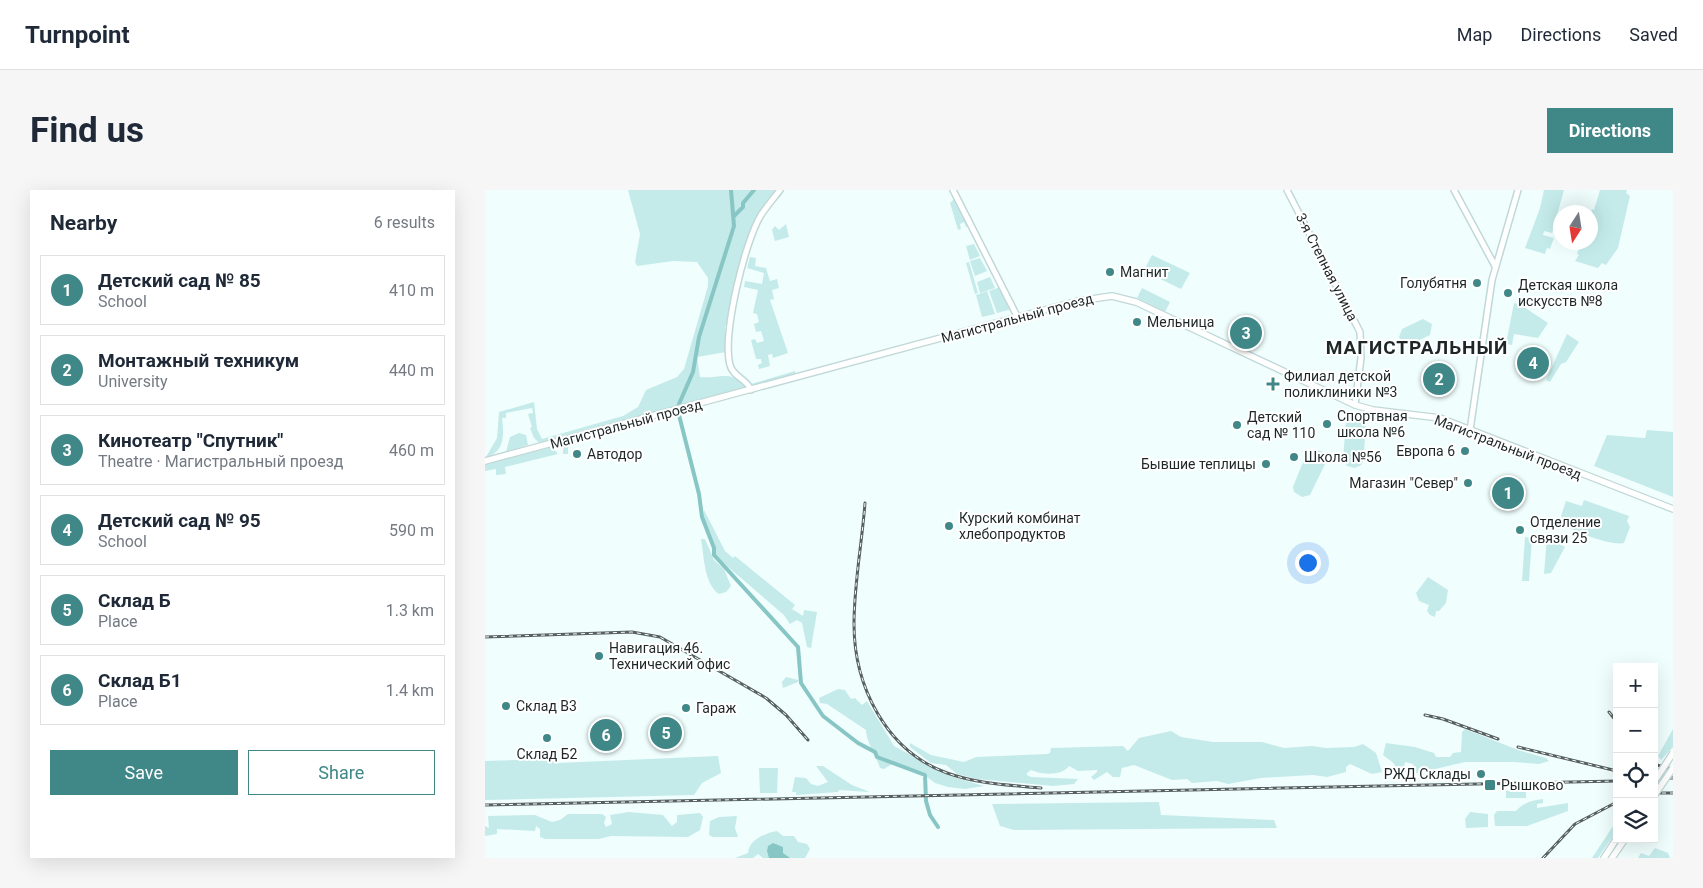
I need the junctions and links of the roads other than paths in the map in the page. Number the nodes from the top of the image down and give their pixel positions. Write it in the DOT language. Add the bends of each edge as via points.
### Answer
graph roads {
  1 [pos="780,190"];
  2 [pos="953,190"];
  3 [pos="1287,190"];
  4 [pos="1454,190"];
  5 [pos="1518,190"];
  6 [pos="1495,266"];
  7 [pos="1018,318"];
  8 [pos="751,390"];
  9 [pos="1355,405"];
  10 [pos="1470,430"];
  11 [pos="485,461"];
  12 [pos="1673,509"];
  13 [pos="1673,753"];
  14 [pos="1673,768"];
  15 [pos="1658,776"];
  16 [pos="1658,790"];
  17 [pos="1614,843"];
  18 [pos="1622,843"];
  19 [pos="1604,858"];
  20 [pos="1612,858"];
  1 -- 8 [label="street" via="751,236 731,324 728,353 731,367"];
  2 -- 7 [label="street"];
  3 -- 9 [label="street, 3-я Степная улица" via="1360,332 1361,358"];
  4 -- 6 [label="street"];
  5 -- 6 [label="street"];
  6 -- 10 [label="street"];
  7 -- 8 [label="main road, Магистральный проезд"];
  7 -- 9 [label="main road, Магистральный проезд" via="1078,300 1118,296"];
  8 -- 11 [label="main road, Магистральный проезд"];
  9 -- 10 [label="main road, Магистральный проезд" via="1440,418"];
  10 -- 12 [label="main road, Магистральный проезд"];
  13 -- 15 [label="main road, bridge"];
  14 -- 16 [label="main road, bridge"];
  17 -- 19 [label="main road"];
  18 -- 20 [label="main road"];
}
